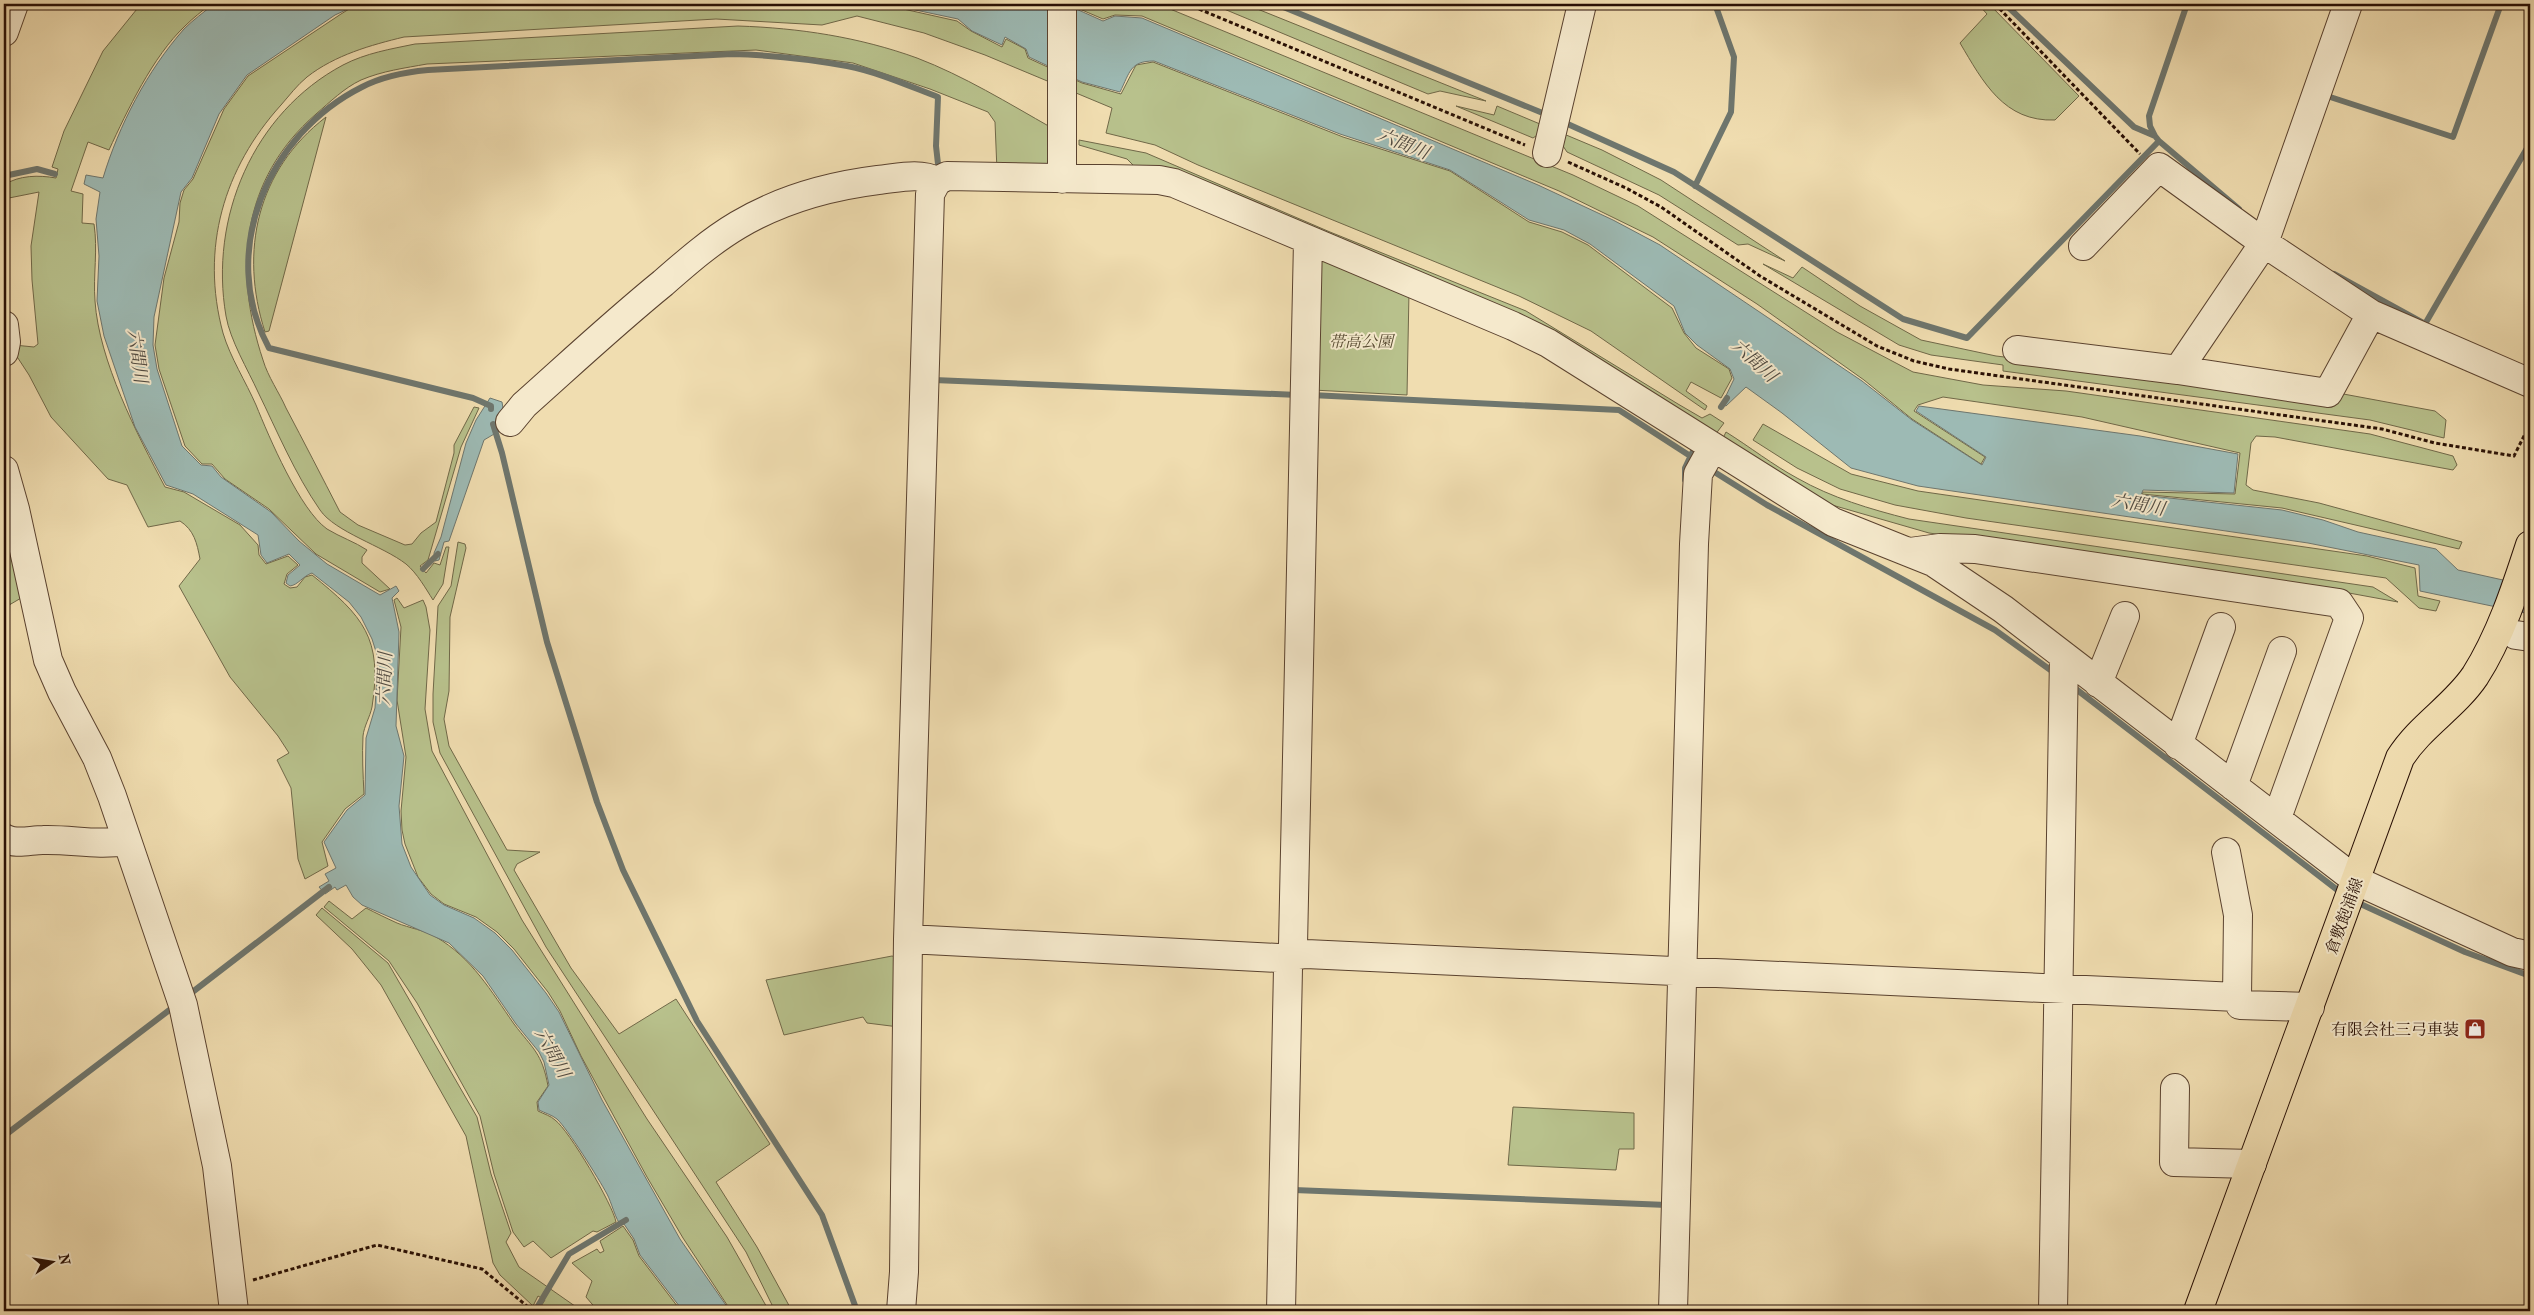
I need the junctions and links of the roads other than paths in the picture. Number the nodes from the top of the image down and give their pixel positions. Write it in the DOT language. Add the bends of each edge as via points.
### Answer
graph roads {
  1 [pos="14,4"];
  2 [pos="1062,4"];
  3 [pos="1582,4"];
  4 [pos="2348,4"];
  5 [pos="4,32"];
  6 [pos="1550,143"];
  7 [pos="1062,179"];
  8 [pos="937,181"];
  9 [pos="2266,236"];
  10 [pos="1308,241"];
  11 [pos="2083,246"];
  12 [pos="2371,314"];
  13 [pos="4,325"];
  14 [pos="2017,350"];
  15 [pos="4,352"];
  16 [pos="2178,370"];
  17 [pos="2530,383"];
  18 [pos="511,408"];
  19 [pos="1707,458"];
  20 [pos="4,470"];
  21 [pos="1908,553"];
  22 [pos="2527,553"];
  23 [pos="2126,616"];
  24 [pos="2221,627"];
  25 [pos="2514,635"];
  26 [pos="2282,651"];
  27 [pos="2063,672"];
  28 [pos="2098,683"];
  29 [pos="2178,744"];
  30 [pos="2233,786"];
  31 [pos="2277,818"];
  32 [pos="4,838"];
  33 [pos="126,840"];
  34 [pos="2226,852"];
  35 [pos="2353,893"];
  36 [pos="916,939"];
  37 [pos="2530,956"];
  38 [pos="1291,957"];
  39 [pos="1676,970"];
  40 [pos="2053,988"];
  41 [pos="2237,996"];
  42 [pos="2310,1007"];
  43 [pos="2175,1088"];
  44 [pos="2252,1164"];
  45 [pos="232,1299"];
  46 [pos="901,1311"];
  47 [pos="1281,1311"];
  48 [pos="1673,1311"];
  49 [pos="2053,1311"];
  50 [pos="2198,1311"];
  1 -- 5 [label="street"];
  2 -- 7 [label="street"];
  3 -- 6 [label="street"];
  4 -- 9 [label="street"];
  7 -- 8 [label="street" via="947,176"];
  7 -- 10 [label="street" via="1174,183"];
  8 -- 18 [label="street" via="928,176 911,176 862,182 821,191 739,224 710,244"];
  8 -- 36 [label="street" via="930,194"];
  9 -- 11 [label="street" via="2159,167"];
  9 -- 12 [label="street"];
  9 -- 16 [label="street"];
  10 -- 19 [label="street" via="1548,343"];
  10 -- 38 [label="street"];
  12 -- 16 [label="street" via="2328,393"];
  12 -- 17 [label="street"];
  13 -- 15 [label="street"];
  14 -- 16 [label="street"];
  19 -- 21 [label="street" via="1833,522"];
  19 -- 39 [label="street" via="1694,544"];
  20 -- 33 [label="street" via="48,660 97,758"];
  21 -- 27 [label="street" via="1933,562 2003,608"];
  21 -- 31 [label="street" via="1940,548 1975,549 2339,603 2348,618"];
  22 -- 25 [label="main road, 倉敷飽浦線"];
  23 -- 28 [label="street"];
  24 -- 29 [label="street"];
  25 -- 35 [label="main road, 倉敷飽浦線" via="2412,740 2400,758"];
  26 -- 30 [label="street"];
  27 -- 28 [label="street"];
  27 -- 40 [label="street"];
  28 -- 29 [label="street"];
  29 -- 30 [label="street"];
  30 -- 31 [label="street"];
  31 -- 35 [label="street"];
  32 -- 33 [label="street" via="16,842 43,840 104,844"];
  33 -- 45 [label="street" via="182,1000 217,1166"];
  34 -- 41 [label="street" via="2238,914"];
  35 -- 37 [label="street"];
  35 -- 42 [label="main road, 倉敷飽浦線"];
  36 -- 38 [label="street"];
  36 -- 46 [label="street"];
  38 -- 39 [label="street" via="1306,954"];
  38 -- 47 [label="street" via="1288,968"];
  39 -- 40 [label="street"];
  39 -- 48 [label="street"];
  40 -- 41 [label="street"];
  40 -- 49 [label="street"];
  41 -- 42 [label="street" via="2240,1005"];
  42 -- 44 [label="main road, 倉敷飽浦線"];
  43 -- 44 [label="street" via="2174,1162"];
  44 -- 50 [label="main road, 倉敷飽浦線"];
}
